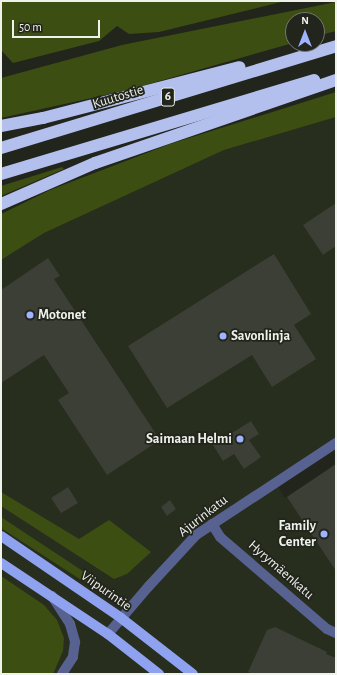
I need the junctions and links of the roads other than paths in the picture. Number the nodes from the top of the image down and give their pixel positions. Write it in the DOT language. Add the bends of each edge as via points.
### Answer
graph roads {
  1 [pos="336,42"];
  2 [pos="336,46"];
  3 [pos="336,73"];
  4 [pos="336,80"];
  5 [pos="1,126"];
  6 [pos="1,148"];
  7 [pos="1,174"];
  8 [pos="1,204"];
  9 [pos="336,443"];
  10 [pos="212,524"];
  11 [pos="1,536"];
  12 [pos="1,563"];
  13 [pos="52,596"];
  14 [pos="121,618"];
  15 [pos="108,634"];
  16 [pos="336,634"];
  17 [pos="62,674"];
  18 [pos="159,674"];
  19 [pos="192,674"];
  1 -- 5 [label="highway" via="43,118"];
  2 -- 6 [label="highway, Kuutostie / 6"];
  3 -- 7 [label="highway, 6"];
  4 -- 8 [label="highway" via="95,163"];
  9 -- 10 [label="street, Ajurinkatu"];
  10 -- 14 [label="street, Ajurinkatu" via="196,535"];
  10 -- 16 [label="street, Hyrymäenkatu" via="220,537"];
  11 -- 14 [label="main road, Viipurintie"];
  12 -- 13 [label="main road"];
  13 -- 15 [label="main road"];
  13 -- 17 [label="street" via="70,624 75,642 73,656"];
  14 -- 15 [label="street, Ajurinkatu"];
  14 -- 19 [label="main road, Viipurintie"];
  15 -- 18 [label="main road"];
}
